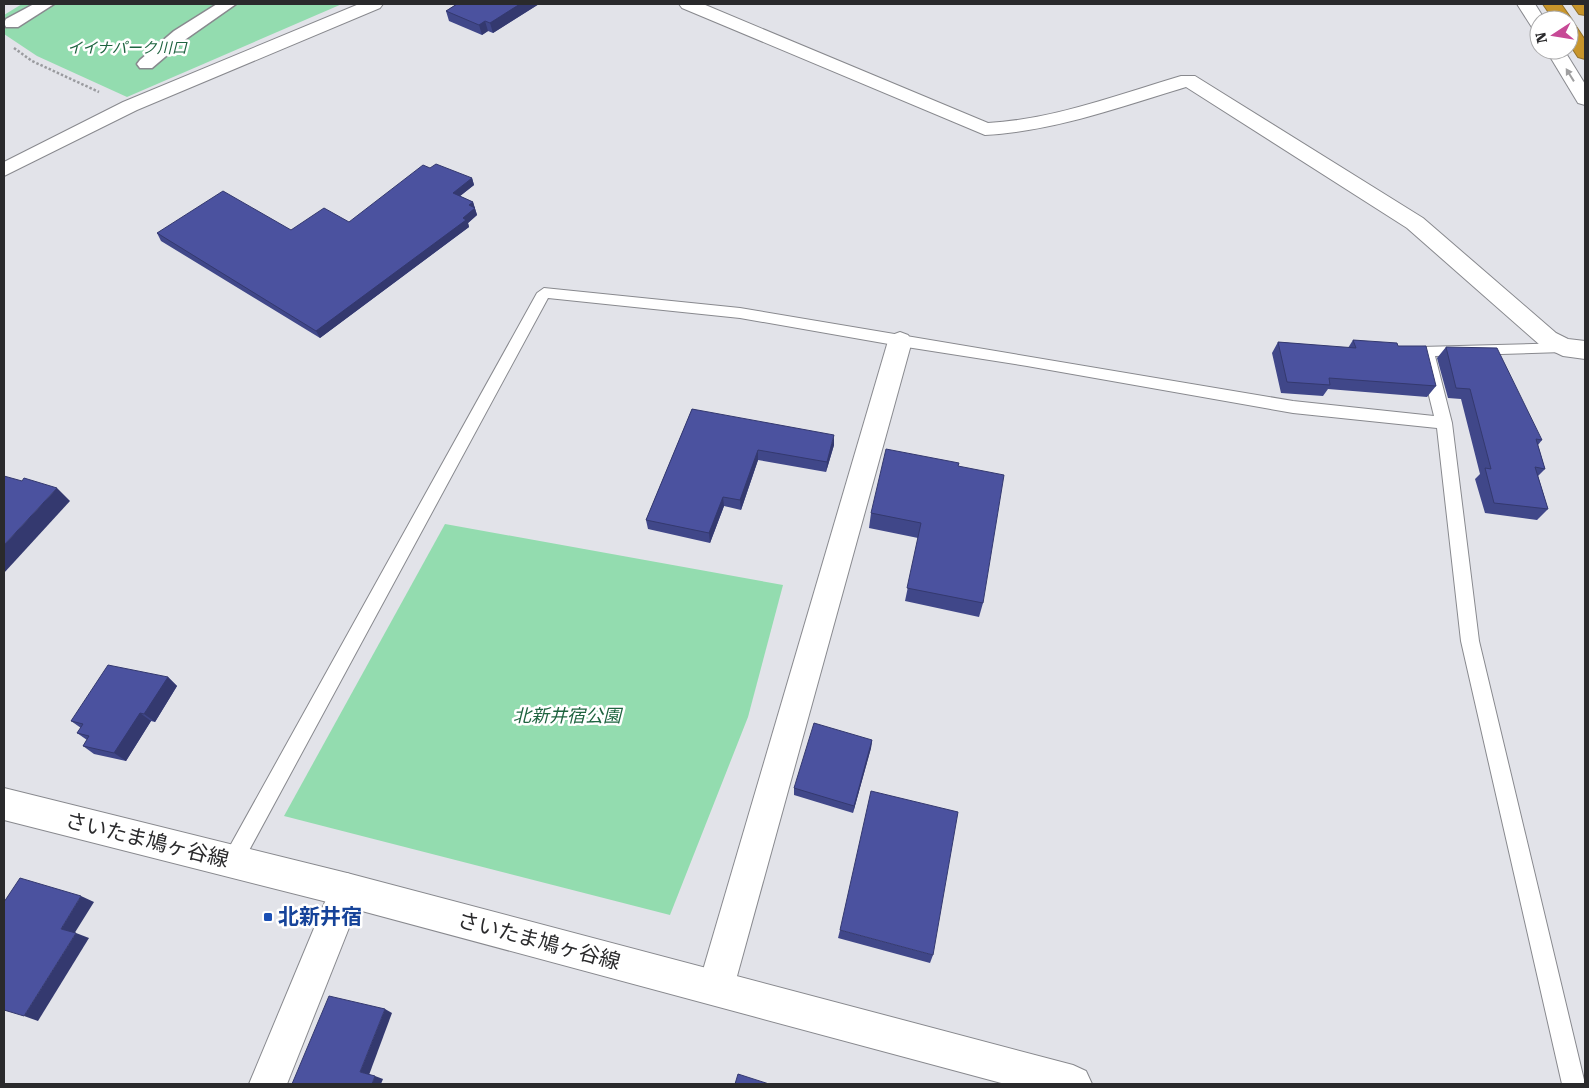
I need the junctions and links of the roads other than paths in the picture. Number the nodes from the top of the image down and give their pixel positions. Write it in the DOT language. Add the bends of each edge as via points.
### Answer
graph roads {
  1 [pos="46,4"];
  2 [pos="228,4"];
  3 [pos="374,4"];
  4 [pos="688,4"];
  5 [pos="1581,4"];
  6 [pos="1585,10"];
  7 [pos="12,23"];
  8 [pos="1561,60"];
  9 [pos="146,64"];
  10 [pos="1585,100"];
  11 [pos="4,170"];
  12 [pos="900,341"];
  13 [pos="1563,348"];
  14 [pos="1585,350"];
  15 [pos="1444,423"];
  16 [pos="4,804"];
  17 [pos="232,862"];
  18 [pos="347,890"];
  19 [pos="716,987"];
  20 [pos="268,1084"];
  21 [pos="1073,1084"];
  22 [pos="1574,1084"];
  1 -- 7 [label="street"];
  2 -- 9 [label="street" via="174,39"];
  3 -- 11 [label="street" via="130,106"];
  4 -- 13 [label="street" via="985,129 1046,122 1188,80 1415,223 1548,339"];
  5 -- 6 [label="highway"];
  10 -- 8 [label="street, one-way"];
  12 -- 15 [label="lane" via="1293,407"];
  12 -- 17 [label="lane" via="740,313 544,293"];
  12 -- 19 [label="street"];
  13 -- 14 [label="street"];
  13 -- 15 [label="lane" via="1426,351"];
  15 -- 22 [label="lane" via="1470,641"];
  16 -- 17 [label="street, さいたま鳩ヶ谷線"];
  17 -- 18 [label="street, さいたま鳩ヶ谷線"];
  18 -- 19 [label="street, さいたま鳩ヶ谷線"];
  18 -- 20 [label="street"];
  19 -- 21 [label="street, さいたま鳩ヶ谷線"];
}
